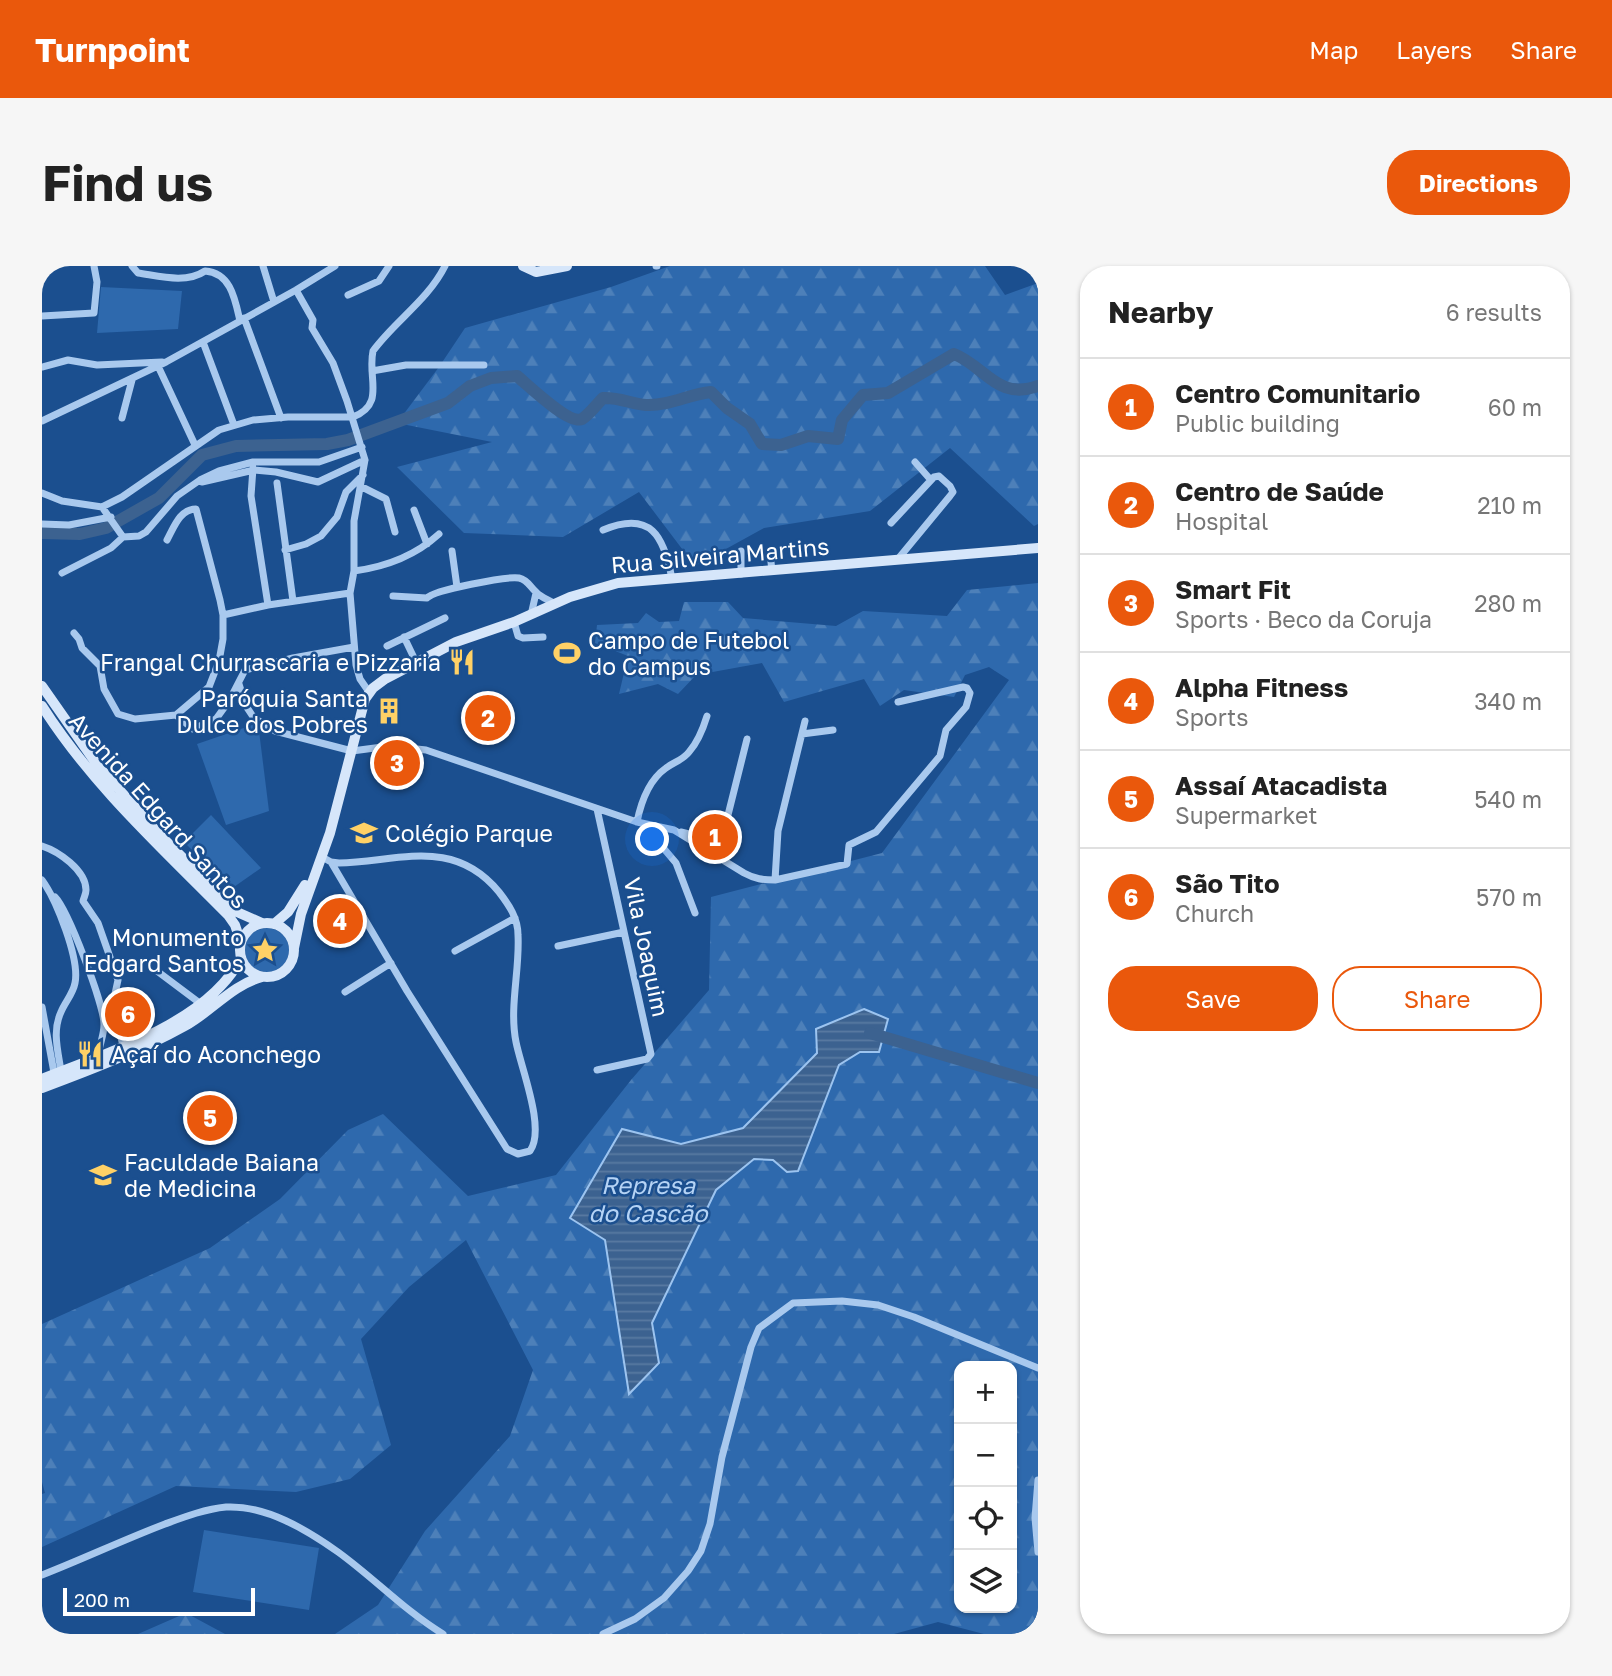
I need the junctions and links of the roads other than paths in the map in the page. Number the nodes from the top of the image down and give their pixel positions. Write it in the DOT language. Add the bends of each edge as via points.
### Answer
graph roads {
  1 [pos="94,266"];
  2 [pos="132,266"];
  3 [pos="335,266"];
  4 [pos="389,266"];
  5 [pos="445,266"];
  6 [pos="523,266"];
  7 [pos="567,266"];
  8 [pos="264,267"];
  9 [pos="296,290"];
  10 [pos="348,295"];
  11 [pos="274,302"];
  12 [pos="42,316"];
  13 [pos="242,319"];
  14 [pos="203,342"];
  15 [pos="166,362"];
  16 [pos="484,365"];
  17 [pos="158,366"];
  18 [pos="42,367"];
  19 [pos="372,371"];
  20 [pos="132,380"];
  21 [pos="353,417"];
  22 [pos="122,418"];
  23 [pos="281,418"];
  24 [pos="42,421"];
  25 [pos="234,425"];
  26 [pos="195,446"];
  27 [pos="362,447"];
  28 [pos="365,460"];
  29 [pos="915,462"];
  30 [pos="253,466"];
  31 [pos="365,474"];
  32 [pos="930,479"];
  33 [pos="277,483"];
  34 [pos="362,487"];
  35 [pos="42,493"];
  36 [pos="102,507"];
  37 [pos="414,510"];
  38 [pos="111,517"];
  39 [pos="42,523"];
  40 [pos="891,523"];
  41 [pos="603,530"];
  42 [pos="395,532"];
  43 [pos="439,534"];
  44 [pos="123,537"];
  45 [pos="167,540"];
  46 [pos="427,544"];
  47 [pos="1038,548"];
  48 [pos="285,550"];
  49 [pos="452,551"];
  50 [pos="741,551"];
  51 [pos="770,553"];
  52 [pos="897,560"];
  53 [pos="354,571"];
  54 [pos="772,571"];
  55 [pos="62,573"];
  56 [pos="741,574"];
  57 [pos="672,579"];
  58 [pos="457,587"];
  59 [pos="350,593"];
  60 [pos="536,593"];
  61 [pos="393,596"];
  62 [pos="293,601"];
  63 [pos="555,604"];
  64 [pos="268,605"];
  65 [pos="223,615"];
  66 [pos="531,615"];
  67 [pos="445,618"];
  68 [pos="514,622"];
  69 [pos="74,633"];
  70 [pos="404,637"];
  71 [pos="543,637"];
  72 [pos="387,646"];
  73 [pos="354,648"];
  74 [pos="416,662"];
  75 [pos="239,684"];
  76 [pos="42,686"];
  77 [pos="369,692"];
  78 [pos="898,702"];
  79 [pos="42,706"];
  80 [pos="176,715"];
  81 [pos="707,716"];
  82 [pos="804,721"];
  83 [pos="833,730"];
  84 [pos="802,734"];
  85 [pos="747,739"];
  86 [pos="352,751"];
  87 [pos="597,809"];
  88 [pos="640,823"];
  89 [pos="674,830"];
  90 [pos="42,846"];
  91 [pos="326,859"];
  92 [pos="314,875"];
  93 [pos="42,880"];
  94 [pos="775,880"];
  95 [pos="52,894"];
  96 [pos="695,913"];
  97 [pos="515,918"];
  98 [pos="268,924"];
  99 [pos="624,932"];
  100 [pos="241,943"];
  101 [pos="558,946"];
  102 [pos="294,948"];
  103 [pos="455,951"];
  104 [pos="241,958"];
  105 [pos="391,963"];
  106 [pos="157,971"];
  107 [pos="262,977"];
  108 [pos="345,992"];
  109 [pos="201,1004"];
  110 [pos="42,1007"];
  111 [pos="123,1046"];
  112 [pos="98,1057"];
  113 [pos="597,1070"];
  114 [pos="53,1077"];
  115 [pos="42,1088"];
  116 [pos="1038,1368"];
  117 [pos="1038,1480"];
  118 [pos="1038,1552"];
  119 [pos="42,1575"];
  120 [pos="443,1634"];
  121 [pos="603,1634"];
  1 -- 12 [label="street" via="94,313"];
  2 -- 13 [label="street" via="138,273 167,277 215,272 228,282"];
  3 -- 9 [label="street"];
  4 -- 10 [label="street" via="379,281"];
  5 -- 19 [label="street" via="374,348"];
  6 -- 7 [label="main road" via="536,272"];
  8 -- 11 [label="street"];
  9 -- 11 [label="street"];
  9 -- 21 [label="street" via="333,363"];
  11 -- 13 [label="street"];
  13 -- 14 [label="street"];
  13 -- 23 [label="street"];
  14 -- 15 [label="street"];
  14 -- 25 [label="street"];
  15 -- 17 [label="street"];
  15 -- 18 [label="street" via="119,366 68,360"];
  16 -- 19 [label="street" via="406,365"];
  17 -- 20 [label="street"];
  17 -- 26 [label="street"];
  19 -- 21 [label="street" via="370,408"];
  20 -- 22 [label="street"];
  20 -- 24 [label="street"];
  21 -- 23 [label="street"];
  21 -- 27 [label="street"];
  23 -- 25 [label="street"];
  25 -- 26 [label="street"];
  26 -- 36 [label="street"];
  27 -- 28 [label="street"];
  27 -- 30 [label="street" via="319,462"];
  28 -- 30 [label="street" via="318,482"];
  28 -- 31 [label="street"];
  29 -- 32 [label="street"];
  30 -- 44 [label="street" via="192,485 168,504 146,532"];
  30 -- 64 [label="street" via="253,509"];
  31 -- 34 [label="street"];
  31 -- 48 [label="street" via="346,492 341,509 321,536"];
  32 -- 40 [label="street"];
  32 -- 52 [label="street" via="939,476 953,492"];
  33 -- 48 [label="street"];
  34 -- 42 [label="street" via="386,499"];
  34 -- 53 [label="street" via="354,522"];
  35 -- 36 [label="street"];
  36 -- 38 [label="street"];
  37 -- 46 [label="street"];
  38 -- 39 [label="street" via="69,525"];
  38 -- 44 [label="street"];
  41 -- 57 [label="street" via="624,522 652,529 664,547"];
  43 -- 46 [label="street"];
  44 -- 55 [label="street"];
  45 -- 65 [label="street" via="182,514 196,509"];
  46 -- 53 [label="street" via="374,568"];
  47 -- 52 [label="main road, Rua Silveira Martins"];
  48 -- 62 [label="street"];
  49 -- 58 [label="street"];
  50 -- 56 [label="street"];
  51 -- 54 [label="street"];
  52 -- 54 [label="main road, Rua Silveira Martins"];
  53 -- 59 [label="street"];
  54 -- 56 [label="main road, Rua Silveira Martins"];
  56 -- 57 [label="main road, Rua Silveira Martins"];
  57 -- 63 [label="main road, Rua Silveira Martins" via="594,588"];
  58 -- 60 [label="street" via="519,578"];
  58 -- 61 [label="street" via="421,599"];
  59 -- 62 [label="street"];
  59 -- 73 [label="street"];
  60 -- 63 [label="street"];
  60 -- 66 [label="street"];
  62 -- 64 [label="street"];
  63 -- 66 [label="main road, Rua Silveira Martins"];
  64 -- 65 [label="street"];
  65 -- 80 [label="street" via="213,680"];
  66 -- 68 [label="main road, Rua Silveira Martins"];
  67 -- 70 [label="street"];
  68 -- 71 [label="street" via="518,636"];
  68 -- 74 [label="main road, Rua Silveira Martins"];
  69 -- 80 [label="street" via="97,661 104,689 118,714 135,719"];
  70 -- 72 [label="street"];
  70 -- 74 [label="street"];
  73 -- 75 [label="street" via="257,665 242,673"];
  73 -- 77 [label="street" via="358,673"];
  74 -- 77 [label="main road, Rua Silveira Martins"];
  75 -- 80 [label="street" via="220,715 197,729"];
  75 -- 86 [label="street" via="249,712 261,723 275,731"];
  76 -- 98 [label="main road, Avenida Edgard Santos" via="98,766 160,835 237,912"];
  77 -- 86 [label="main road"];
  78 -- 94 [label="street" via="963,687 970,693 966,707 946,730 940,756 876,832 849,845 847,864"];
  79 -- 100 [label="main road, Avenida Edgard Santos" via="112,796 228,915"];
  81 -- 88 [label="street" via="689,753 655,779 642,803"];
  82 -- 84 [label="street"];
  83 -- 84 [label="street"];
  84 -- 94 [label="street" via="778,831"];
  85 -- 89 [label="street" via="727,820 729,844 725,850"];
  86 -- 87 [label="street" via="415,748"];
  86 -- 91 [label="main road"];
  87 -- 88 [label="street"];
  87 -- 99 [label="street, Vila Joaquim"];
  88 -- 89 [label="street"];
  88 -- 96 [label="street" via="676,863"];
  89 -- 94 [label="street" via="755,879"];
  90 -- 111 [label="street" via="70,862 84,884 83,901 97,923 118,980 113,1003"];
  91 -- 92 [label="main road"];
  91 -- 97 [label="street" via="347,863 426,856 456,862 485,877"];
  91 -- 105 [label="street"];
  92 -- 98 [label="main road" via="288,912"];
  92 -- 102 [label="main road"];
  93 -- 95 [label="street"];
  95 -- 112 [label="street" via="70,921 100,1007 104,1027"];
  95 -- 114 [label="street" via="76,969 75,984 55,1031"];
  97 -- 103 [label="street"];
  97 -- 105 [label="street" via="519,938 514,1023 536,1133 532,1148 525,1153 507,1149"];
  98 -- 100 [label="main road" via="253,927"];
  98 -- 102 [label="main road" via="284,929"];
  99 -- 101 [label="street"];
  99 -- 113 [label="street, Vila Joaquim" via="650,1053 647,1059"];
  100 -- 104 [label="main road"];
  102 -- 107 [label="main road" via="285,971"];
  104 -- 107 [label="main road"];
  104 -- 109 [label="main road" via="226,983"];
  105 -- 108 [label="street"];
  106 -- 109 [label="street"];
  107 -- 114 [label="main road" via="242,984 168,1035"];
  109 -- 111 [label="main road"];
  110 -- 114 [label="street"];
  111 -- 112 [label="main road"];
  112 -- 114 [label="main road"];
  114 -- 115 [label="main road"];
  116 -- 121 [label="street" via="878,1305 793,1303 775,1314 759,1328 751,1347 701,1552 663,1598 635,1619"];
  117 -- 118 [label="street"];
  119 -- 120 [label="street" via="191,1514 227,1507 248,1510 310,1533"];
}
